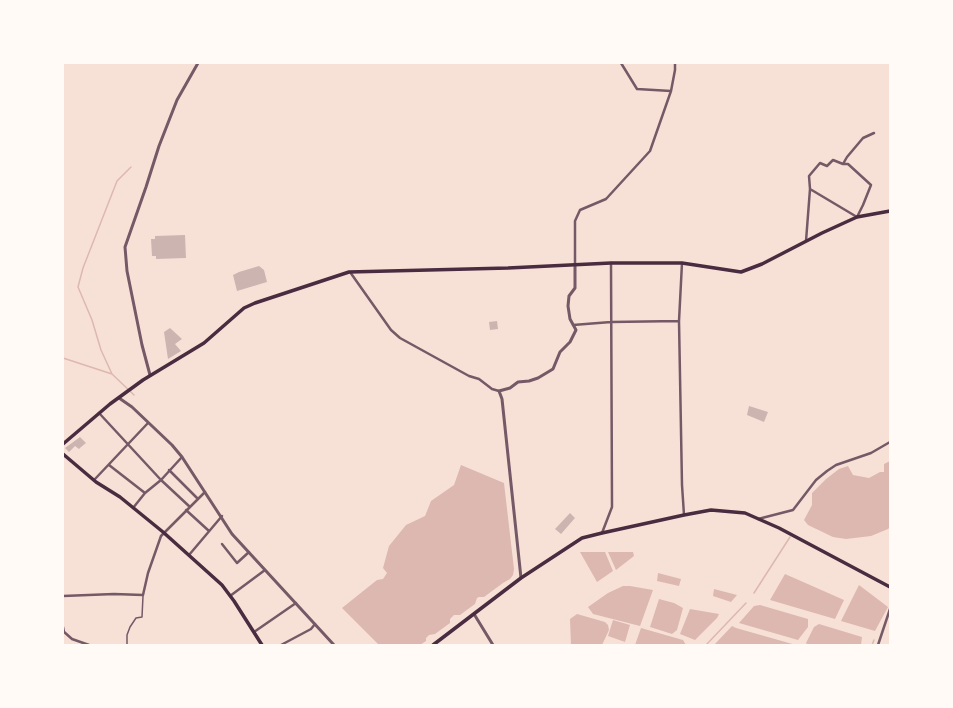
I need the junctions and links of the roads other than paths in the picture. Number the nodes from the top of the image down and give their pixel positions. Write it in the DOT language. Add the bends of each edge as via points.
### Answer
graph roads {
  1 [pos="198,63"];
  2 [pos="621,63"];
  3 [pos="675,63"];
  4 [pos="671,91"];
  5 [pos="874,133"];
  6 [pos="844,164"];
  7 [pos="810,189"];
  8 [pos="890,211"];
  9 [pos="857,217"];
  10 [pos="806,242"];
  11 [pos="611,263"];
  12 [pos="682,263"];
  13 [pos="575,265"];
  14 [pos="349,272"];
  15 [pos="679,321"];
  16 [pos="611,322"];
  17 [pos="573,325"];
  18 [pos="150,375"];
  19 [pos="499,391"];
  20 [pos="119,398"];
  21 [pos="99,413"];
  22 [pos="148,423"];
  23 [pos="890,442"];
  24 [pos="63,444"];
  25 [pos="128,445"];
  26 [pos="63,454"];
  27 [pos="182,457"];
  28 [pos="109,465"];
  29 [pos="169,470"];
  30 [pos="94,479"];
  31 [pos="161,480"];
  32 [pos="206,492"];
  33 [pos="145,493"];
  34 [pos="198,499"];
  35 [pos="190,507"];
  36 [pos="133,508"];
  37 [pos="186,510"];
  38 [pos="684,515"];
  39 [pos="222,516"];
  40 [pos="758,519"];
  41 [pos="209,530"];
  42 [pos="602,533"];
  43 [pos="162,534"];
  44 [pos="222,544"];
  45 [pos="249,552"];
  46 [pos="189,555"];
  47 [pos="265,570"];
  48 [pos="521,578"];
  49 [pos="890,587"];
  50 [pos="143,595"];
  51 [pos="63,596"];
  52 [pos="230,596"];
  53 [pos="296,603"];
  54 [pos="890,609"];
  55 [pos="474,614"];
  56 [pos="315,624"];
  57 [pos="63,627"];
  58 [pos="64,632"];
  59 [pos="254,632"];
  60 [pos="89,645"];
  61 [pos="127,645"];
  62 [pos="262,645"];
  63 [pos="282,645"];
  64 [pos="334,645"];
  65 [pos="433,645"];
  66 [pos="493,645"];
  67 [pos="878,645"];
  1 -- 18 [label="street" via="177,100 125,247 127,271"];
  2 -- 4 [label="street" via="637,89"];
  3 -- 4 [label="street"];
  4 -- 13 [label="street" via="650,151 606,199 580,210 575,221"];
  5 -- 6 [label="street" via="863,138"];
  6 -- 7 [label="street" via="833,160 827,166 820,163 808,176"];
  6 -- 9 [label="street" via="848,164 871,185"];
  7 -- 9 [label="street"];
  7 -- 10 [label="street"];
  8 -- 9 [label="main road"];
  9 -- 10 [label="main road"];
  10 -- 12 [label="main road" via="740,272"];
  11 -- 12 [label="main road"];
  11 -- 13 [label="main road"];
  11 -- 16 [label="street"];
  12 -- 15 [label="street"];
  13 -- 14 [label="main road"];
  13 -- 17 [label="street" via="575,288 568,306"];
  14 -- 18 [label="main road" via="244,308 204,343"];
  14 -- 19 [label="street" via="391,330 400,338"];
  15 -- 16 [label="street"];
  15 -- 38 [label="street"];
  16 -- 17 [label="street"];
  16 -- 42 [label="street" via="612,507"];
  17 -- 19 [label="street" via="576,330 570,342 560,352 553,370 538,378 518,382"];
  18 -- 20 [label="main road"];
  19 -- 48 [label="street" via="502,399"];
  20 -- 21 [label="main road"];
  20 -- 22 [label="street"];
  21 -- 24 [label="main road"];
  21 -- 25 [label="street"];
  22 -- 25 [label="street"];
  22 -- 27 [label="street"];
  23 -- 40 [label="street" via="871,454 836,465 827,471 816,480 793,510"];
  25 -- 28 [label="street"];
  25 -- 31 [label="street"];
  26 -- 30 [label="main road"];
  27 -- 29 [label="street"];
  27 -- 32 [label="street"];
  28 -- 30 [label="street"];
  28 -- 33 [label="street"];
  29 -- 31 [label="street"];
  29 -- 34 [label="street"];
  30 -- 36 [label="main road"];
  31 -- 33 [label="street"];
  31 -- 35 [label="street"];
  32 -- 34 [label="street"];
  32 -- 39 [label="street"];
  33 -- 36 [label="street"];
  34 -- 35 [label="street"];
  35 -- 37 [label="street"];
  36 -- 43 [label="main road"];
  37 -- 41 [label="street"];
  37 -- 43 [label="street"];
  38 -- 40 [label="main road" via="712,510 745,513"];
  38 -- 42 [label="main road"];
  39 -- 41 [label="street"];
  39 -- 45 [label="street" via="232,534"];
  40 -- 49 [label="main road"];
  41 -- 46 [label="street"];
  42 -- 48 [label="main road" via="582,538"];
  43 -- 46 [label="main road"];
  43 -- 50 [label="street"];
  44 -- 45 [label="street" via="237,562"];
  45 -- 47 [label="street"];
  46 -- 52 [label="main road" via="222,585"];
  47 -- 52 [label="street"];
  47 -- 53 [label="street"];
  48 -- 55 [label="main road"];
  50 -- 51 [label="street"];
  50 -- 61 [label="lane" via="142,617 136,618 130,626"];
  52 -- 59 [label="main road"];
  53 -- 56 [label="street"];
  53 -- 59 [label="street"];
  54 -- 67 [label="street"];
  55 -- 65 [label="main road"];
  55 -- 66 [label="street"];
  56 -- 63 [label="street" via="311,630"];
  56 -- 64 [label="street"];
  57 -- 58 [label="street"];
  58 -- 60 [label="street" via="72,639"];
  59 -- 62 [label="main road"];
}
